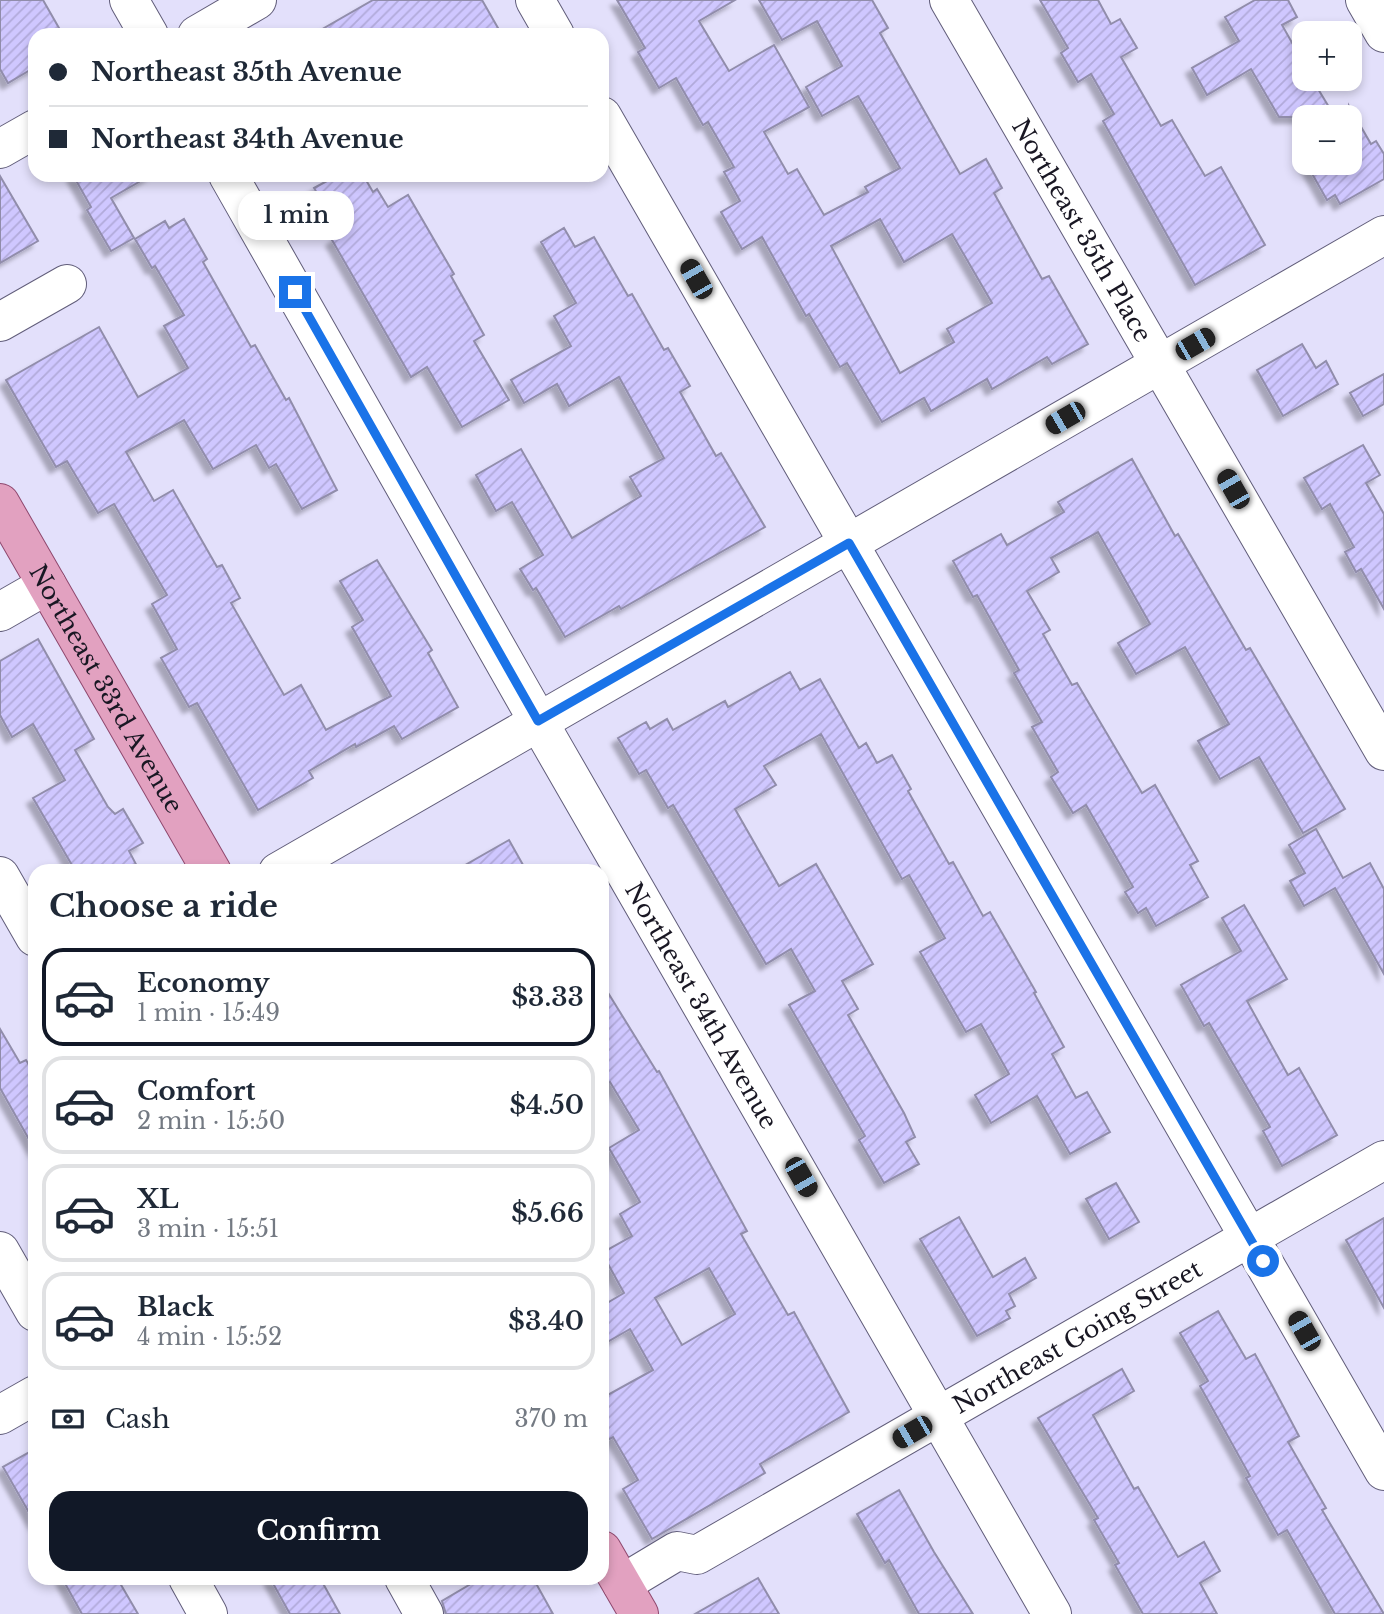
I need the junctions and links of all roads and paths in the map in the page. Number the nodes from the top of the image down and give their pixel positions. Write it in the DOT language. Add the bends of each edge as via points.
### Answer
graph roads {
  1 [pos="129,0"];
  2 [pos="257,0"];
  3 [pos="535,0"];
  4 [pos="949,0"];
  5 [pos="1365,0"];
  6 [pos="145,28"];
  7 [pos="209,28"];
  8 [pos="551,28"];
  9 [pos="1384,33"];
  10 [pos="609,128"];
  11 [pos="28,133"];
  12 [pos="0,149"];
  13 [pos="232,182"];
  14 [pos="1384,235"];
  15 [pos="67,284"];
  16 [pos="0,322"];
  17 [pos="1161,363"];
  18 [pos="0,503"];
  19 [pos="849,543"];
  20 [pos="47,585"];
  21 [pos="0,612"];
  22 [pos="538,721"];
  23 [pos="1384,751"];
  24 [pos="207,864"];
  25 [pos="292,864"];
  26 [pos="0,876"];
  27 [pos="28,925"];
  28 [pos="1384,1160"];
  29 [pos="1250,1237"];
  30 [pos="0,1251"];
  31 [pos="28,1300"];
  32 [pos="28,1399"];
  33 [pos="0,1415"];
  34 [pos="939,1416"];
  35 [pos="1384,1471"];
  36 [pos="609,1562"];
  37 [pos="192,1585"];
  38 [pos="408,1585"];
  39 [pos="630,1599"];
  40 [pos="208,1614"];
  41 [pos="424,1614"];
  42 [pos="1052,1614"];
  1 -- 6 [label="street"];
  2 -- 7 [label="street"];
  3 -- 8 [label="street"];
  4 -- 17 [label="street, Northeast 35th Place"];
  5 -- 9 [label="street"];
  10 -- 19 [label="street"];
  11 -- 12 [label="street"];
  13 -- 22 [label="street, Northeast 34th Avenue"];
  14 -- 17 [label="street"];
  15 -- 16 [label="street"];
  17 -- 19 [label="street"];
  17 -- 23 [label="street, Northeast 35th Place"];
  18 -- 20 [label="main road, Northeast 33rd Avenue"];
  19 -- 22 [label="street"];
  19 -- 29 [label="street"];
  20 -- 21 [label="street"];
  20 -- 24 [label="main road, Northeast 33rd Avenue"];
  22 -- 25 [label="street"];
  22 -- 34 [label="street, Northeast 34th Avenue"];
  26 -- 27 [label="street"];
  28 -- 29 [label="street, Northeast Going Street"];
  29 -- 34 [label="street, Northeast Going Street"];
  29 -- 35 [label="street"];
  30 -- 31 [label="street"];
  32 -- 33 [label="street"];
  34 -- 39 [label="street, Northeast Going Street" via="698,1555 677,1551"];
  34 -- 42 [label="street, Northeast 34th Avenue"];
  36 -- 39 [label="main road"];
  37 -- 40 [label="street"];
  38 -- 41 [label="street"];
}
